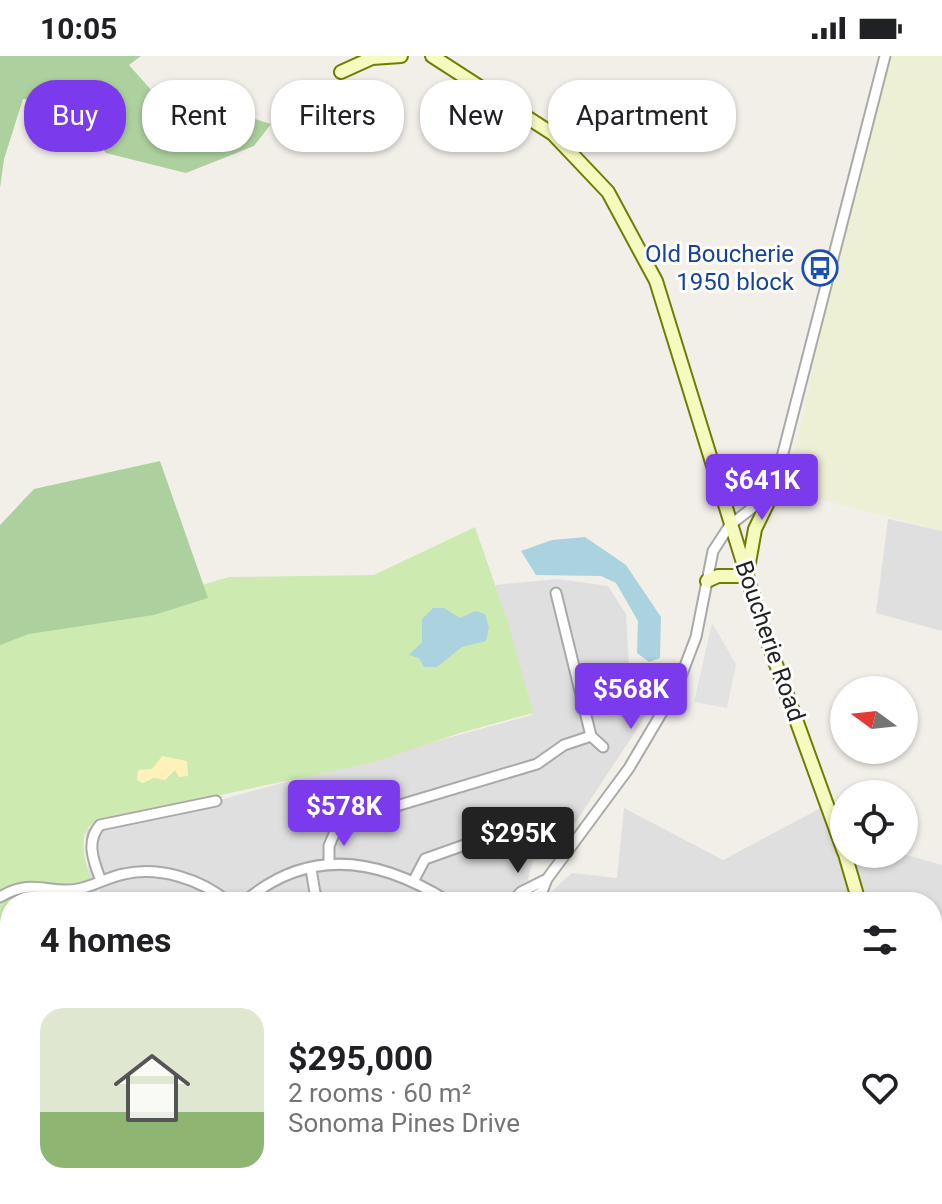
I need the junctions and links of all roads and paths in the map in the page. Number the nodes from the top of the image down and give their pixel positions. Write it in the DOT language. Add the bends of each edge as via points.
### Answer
graph roads {
  1 [pos="348,56"];
  2 [pos="401,56"];
  3 [pos="432,56"];
  4 [pos="885,56"];
  5 [pos="714,474"];
  6 [pos="773,492"];
  7 [pos="730,525"];
  8 [pos="746,576"];
  9 [pos="707,581"];
  10 [pos="556,593"];
  11 [pos="591,736"];
  12 [pos="603,747"];
  13 [pos="216,801"];
  14 [pos="830,813"];
  15 [pos="544,830"];
  16 [pos="329,864"];
  17 [pos="849,868"];
  18 [pos="311,869"];
  19 [pos="547,879"];
  20 [pos="414,880"];
  21 [pos="101,881"];
  22 [pos="8,892"];
  23 [pos="216,892"];
  24 [pos="258,892"];
  25 [pos="315,892"];
  26 [pos="433,892"];
  27 [pos="521,892"];
  28 [pos="542,892"];
  29 [pos="856,892"];
  1 -- 2 [label="main road" via="341,72 372,58"];
  3 -- 5 [label="main road, Boucherie Road" via="553,134 608,192 656,281"];
  4 -- 6 [label="street"];
  5 -- 6 [label="main road"];
  5 -- 7 [label="main road, Boucherie Road"];
  6 -- 7 [label="street"];
  6 -- 8 [label="main road" via="755,529"];
  7 -- 8 [label="main road, Boucherie Road"];
  7 -- 9 [label="street" via="713,551"];
  8 -- 9 [label="main road"];
  8 -- 14 [label="main road, Boucherie Road"];
  9 -- 19 [label="street" via="696,637 677,687 629,768"];
  10 -- 11 [label="street"];
  11 -- 12 [label="street"];
  11 -- 16 [label="street" via="564,745 537,764 393,807 349,826 334,834"];
  13 -- 21 [label="street" via="100,825 91,845"];
  15 -- 20 [label="street" via="504,831 425,859"];
  16 -- 18 [label="street"];
  16 -- 20 [label="street" via="383,868"];
  17 -- 29 [label="main road, Boucherie Road"];
  18 -- 24 [label="street"];
  18 -- 25 [label="street"];
  19 -- 27 [label="street"];
  19 -- 28 [label="street"];
  20 -- 26 [label="street"];
  21 -- 22 [label="street" via="74,890 42,885"];
  21 -- 23 [label="street" via="128,872 157,871"];
}
